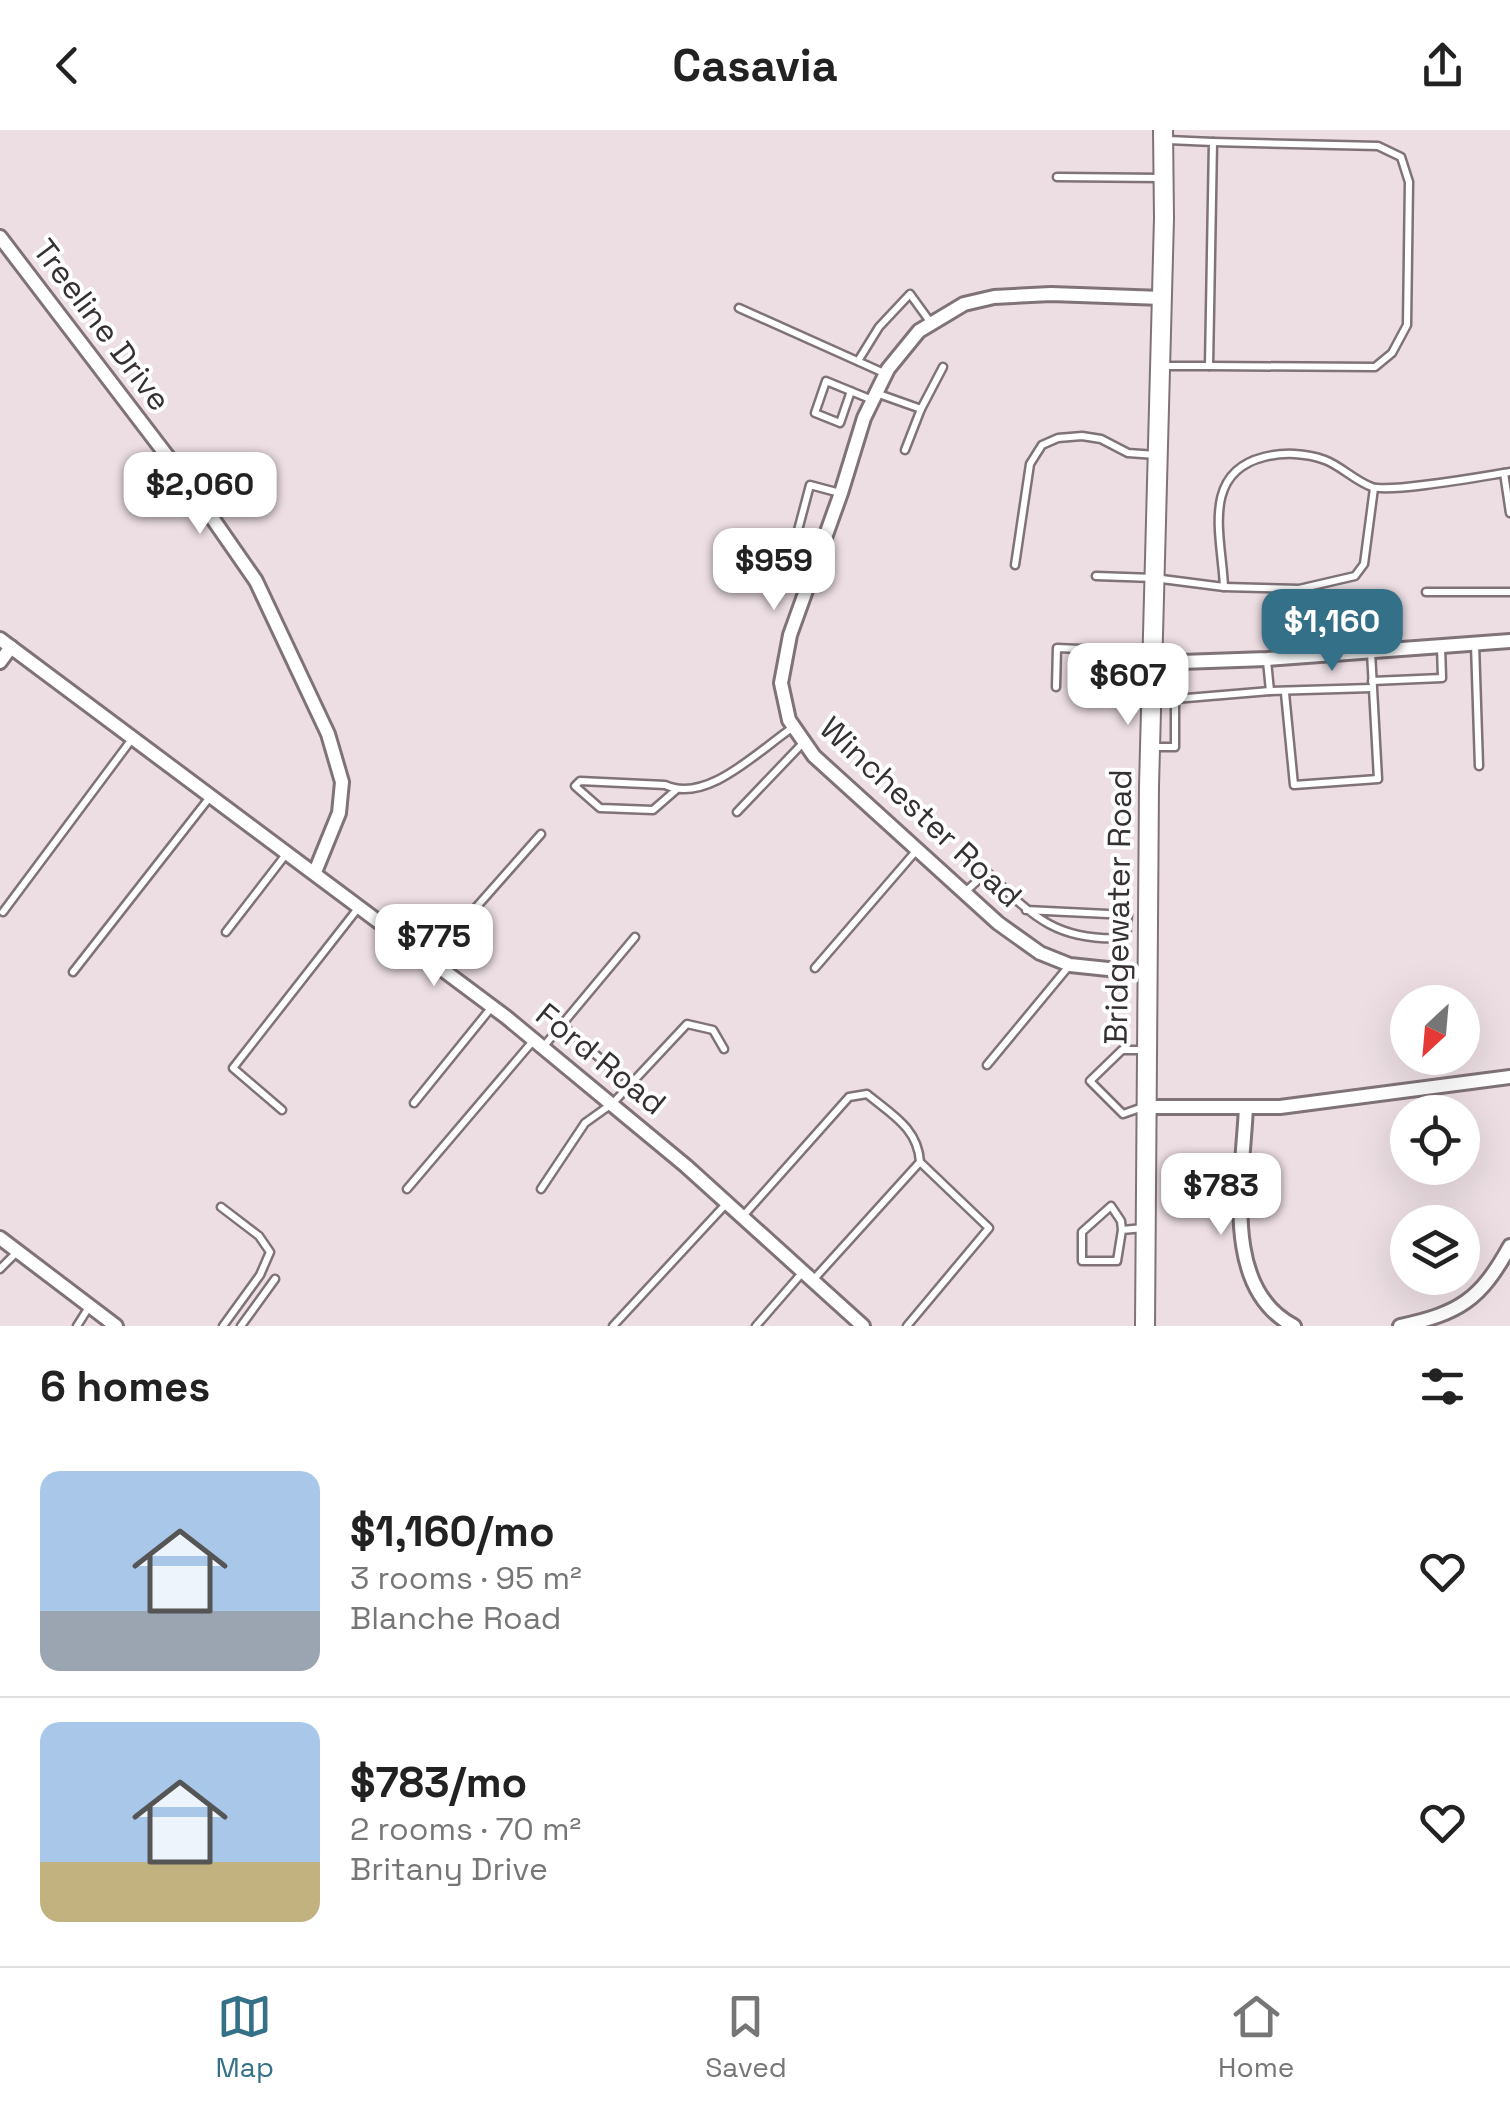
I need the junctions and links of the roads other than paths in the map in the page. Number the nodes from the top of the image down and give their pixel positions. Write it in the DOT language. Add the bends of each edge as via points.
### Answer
graph roads {
  1 [pos="1163,135"];
  2 [pos="1213,142"];
  3 [pos="1057,177"];
  4 [pos="1163,178"];
  5 [pos="0,237"];
  6 [pos="1162,298"];
  7 [pos="739,308"];
  8 [pos="931,322"];
  9 [pos="858,361"];
  10 [pos="1159,366"];
  11 [pos="1208,366"];
  12 [pos="943,368"];
  13 [pos="886,374"];
  14 [pos="851,392"];
  15 [pos="873,396"];
  16 [pos="921,409"];
  17 [pos="906,450"];
  18 [pos="1157,454"];
  19 [pos="1507,473"];
  20 [pos="1374,488"];
  21 [pos="841,494"];
  22 [pos="1510,513"];
  23 [pos="817,558"];
  24 [pos="1016,565"];
  25 [pos="1096,576"];
  26 [pos="1154,578"];
  27 [pos="1224,587"];
  28 [pos="1426,592"];
  29 [pos="1510,592"];
  30 [pos="1510,641"];
  31 [pos="5,643"];
  32 [pos="1475,644"];
  33 [pos="1441,646"];
  34 [pos="1370,650"];
  35 [pos="1152,658"];
  36 [pos="1267,659"];
  37 [pos="0,662"];
  38 [pos="1372,685"];
  39 [pos="1056,687"];
  40 [pos="1270,691"];
  41 [pos="1286,693"];
  42 [pos="793,727"];
  43 [pos="132,738"];
  44 [pos="803,743"];
  45 [pos="1151,747"];
  46 [pos="1479,766"];
  47 [pos="676,790"];
  48 [pos="211,796"];
  49 [pos="737,812"];
  50 [pos="541,834"];
  51 [pos="916,850"];
  52 [pos="288,852"];
  53 [pos="315,872"];
  54 [pos="964,893"];
  55 [pos="360,906"];
  56 [pos="1026,910"];
  57 [pos="2,912"];
  58 [pos="226,932"];
  59 [pos="635,936"];
  60 [pos="434,963"];
  61 [pos="1070,965"];
  62 [pos="815,968"];
  63 [pos="73,972"];
  64 [pos="1146,973"];
  65 [pos="492,1006"];
  66 [pos="562,1025"];
  67 [pos="539,1043"];
  68 [pos="724,1049"];
  69 [pos="1145,1050"];
  70 [pos="987,1065"];
  71 [pos="620,1076"];
  72 [pos="1510,1078"];
  73 [pos="414,1103"];
  74 [pos="613,1104"];
  75 [pos="1144,1106"];
  76 [pos="1246,1108"];
  77 [pos="282,1110"];
  78 [pos="920,1162"];
  79 [pos="407,1189"];
  80 [pos="541,1189"];
  81 [pos="727,1203"];
  82 [pos="221,1207"];
  83 [pos="742,1217"];
  84 [pos="1145,1228"];
  85 [pos="1122,1230"];
  86 [pos="0,1238"];
  87 [pos="1510,1246"];
  88 [pos="18,1251"];
  89 [pos="0,1268"];
  90 [pos="808,1277"];
  91 [pos="275,1278"];
  92 [pos="90,1306"];
  93 [pos="77,1326"];
  94 [pos="116,1326"];
  95 [pos="223,1326"];
  96 [pos="241,1326"];
  97 [pos="613,1326"];
  98 [pos="756,1326"];
  99 [pos="863,1326"];
  100 [pos="907,1326"];
  101 [pos="1145,1326"];
  102 [pos="1294,1326"];
  103 [pos="1400,1326"];
  1 -- 2 [label="lane"];
  1 -- 4 [label="main road, Bridgewater Road"];
  2 -- 11 [label="lane"];
  2 -- 11 [label="lane" via="1378,146 1401,157 1409,182 1409,296 1407,326 1376,367"];
  3 -- 4 [label="lane"];
  4 -- 6 [label="main road, Bridgewater Road"];
  5 -- 53 [label="street, Treeline Drive" via="256,581 328,734 342,782 339,813"];
  6 -- 8 [label="street, Winchester Road" via="994,297"];
  6 -- 10 [label="main road, Bridgewater Road"];
  7 -- 9 [label="lane"];
  8 -- 9 [label="lane" via="910,294"];
  8 -- 13 [label="street, Winchester Road"];
  9 -- 13 [label="lane"];
  10 -- 11 [label="lane"];
  10 -- 18 [label="main road, Bridgewater Road"];
  12 -- 16 [label="lane"];
  13 -- 15 [label="street, Winchester Road"];
  14 -- 14 [label="lane" via="826,382 815,413 840,422"];
  14 -- 15 [label="lane"];
  15 -- 16 [label="lane"];
  15 -- 21 [label="street, Winchester Road"];
  16 -- 17 [label="lane"];
  18 -- 24 [label="lane" via="1128,453 1096,438 1042,445 1028,474"];
  18 -- 26 [label="main road, Bridgewater Road"];
  19 -- 20 [label="lane"];
  19 -- 22 [label="lane"];
  20 -- 27 [label="lane" via="1364,564 1355,576 1298,588"];
  20 -- 27 [label="lane" via="1324,460 1281,452 1244,462 1228,476 1217,517"];
  21 -- 23 [label="street, Winchester Road"];
  21 -- 23 [label="lane" via="810,485 793,549"];
  23 -- 42 [label="street, Winchester Road" via="782,668 782,698"];
  25 -- 26 [label="lane"];
  26 -- 27 [label="lane"];
  26 -- 35 [label="main road, Bridgewater Road"];
  28 -- 29 [label="lane"];
  30 -- 32 [label="street"];
  31 -- 37 [label="street"];
  31 -- 43 [label="street, Ford Road"];
  32 -- 33 [label="street"];
  32 -- 46 [label="lane"];
  33 -- 34 [label="street"];
  33 -- 38 [label="lane" via="1442,678"];
  34 -- 36 [label="street"];
  34 -- 38 [label="lane"];
  35 -- 36 [label="street"];
  35 -- 39 [label="lane" via="1057,648"];
  35 -- 45 [label="main road, Bridgewater Road"];
  36 -- 40 [label="lane"];
  38 -- 41 [label="lane"];
  38 -- 41 [label="lane" via="1378,779 1294,785"];
  40 -- 41 [label="lane"];
  40 -- 45 [label="lane" via="1181,696 1175,699 1175,747"];
  42 -- 44 [label="street, Winchester Road"];
  42 -- 47 [label="lane" via="714,785"];
  43 -- 48 [label="street, Ford Road"];
  43 -- 57 [label="lane"];
  44 -- 49 [label="lane"];
  44 -- 51 [label="street, Winchester Road"];
  45 -- 64 [label="main road, Bridgewater Road"];
  47 -- 47 [label="lane" via="665,784 575,786 600,808 653,810"];
  48 -- 52 [label="street, Ford Road"];
  48 -- 63 [label="lane"];
  50 -- 60 [label="lane"];
  51 -- 54 [label="street, Winchester Road"];
  51 -- 62 [label="lane"];
  52 -- 53 [label="street, Ford Road"];
  52 -- 58 [label="lane"];
  53 -- 55 [label="street, Ford Road"];
  54 -- 56 [label="lane" via="986,872"];
  54 -- 61 [label="street, Winchester Road" via="1021,941"];
  55 -- 60 [label="street, Ford Road"];
  55 -- 77 [label="lane" via="233,1068"];
  56 -- 56 [label="lane" via="1054,929 1096,940 1126,938 1128,914"];
  59 -- 66 [label="lane"];
  60 -- 65 [label="street, Ford Road"];
  61 -- 64 [label="street, Winchester Road"];
  61 -- 70 [label="lane"];
  64 -- 69 [label="main road, Bridgewater Road"];
  65 -- 67 [label="street, Ford Road"];
  65 -- 73 [label="lane"];
  66 -- 67 [label="lane"];
  66 -- 71 [label="lane"];
  67 -- 74 [label="street, Ford Road"];
  67 -- 79 [label="lane"];
  68 -- 74 [label="lane" via="713,1030 687,1024"];
  69 -- 75 [label="main road, Bridgewater Road"];
  69 -- 75 [label="lane" via="1122,1050 1090,1081 1123,1114"];
  72 -- 76 [label="street"];
  74 -- 80 [label="lane" via="585,1123"];
  74 -- 81 [label="street, Ford Road"];
  75 -- 76 [label="street"];
  75 -- 84 [label="main road, Bridgewater Road"];
  76 -- 102 [label="street" via="1244,1262 1266,1304"];
  78 -- 83 [label="lane" via="910,1130 867,1094 849,1097"];
  78 -- 90 [label="lane"];
  78 -- 100 [label="lane" via="989,1228"];
  81 -- 83 [label="street, Ford Road"];
  81 -- 97 [label="lane"];
  82 -- 95 [label="lane" via="270,1252"];
  83 -- 90 [label="street, Ford Road"];
  84 -- 85 [label="lane"];
  84 -- 101 [label="main road, Bridgewater Road"];
  85 -- 85 [label="lane" via="1117,1261 1082,1260 1082,1232 1110,1206"];
  86 -- 88 [label="street"];
  87 -- 103 [label="street" via="1488,1282 1461,1308"];
  88 -- 89 [label="lane"];
  88 -- 92 [label="street"];
  90 -- 98 [label="lane"];
  90 -- 99 [label="street, Ford Road"];
  91 -- 96 [label="lane"];
  92 -- 93 [label="lane"];
  92 -- 94 [label="street"];
}
